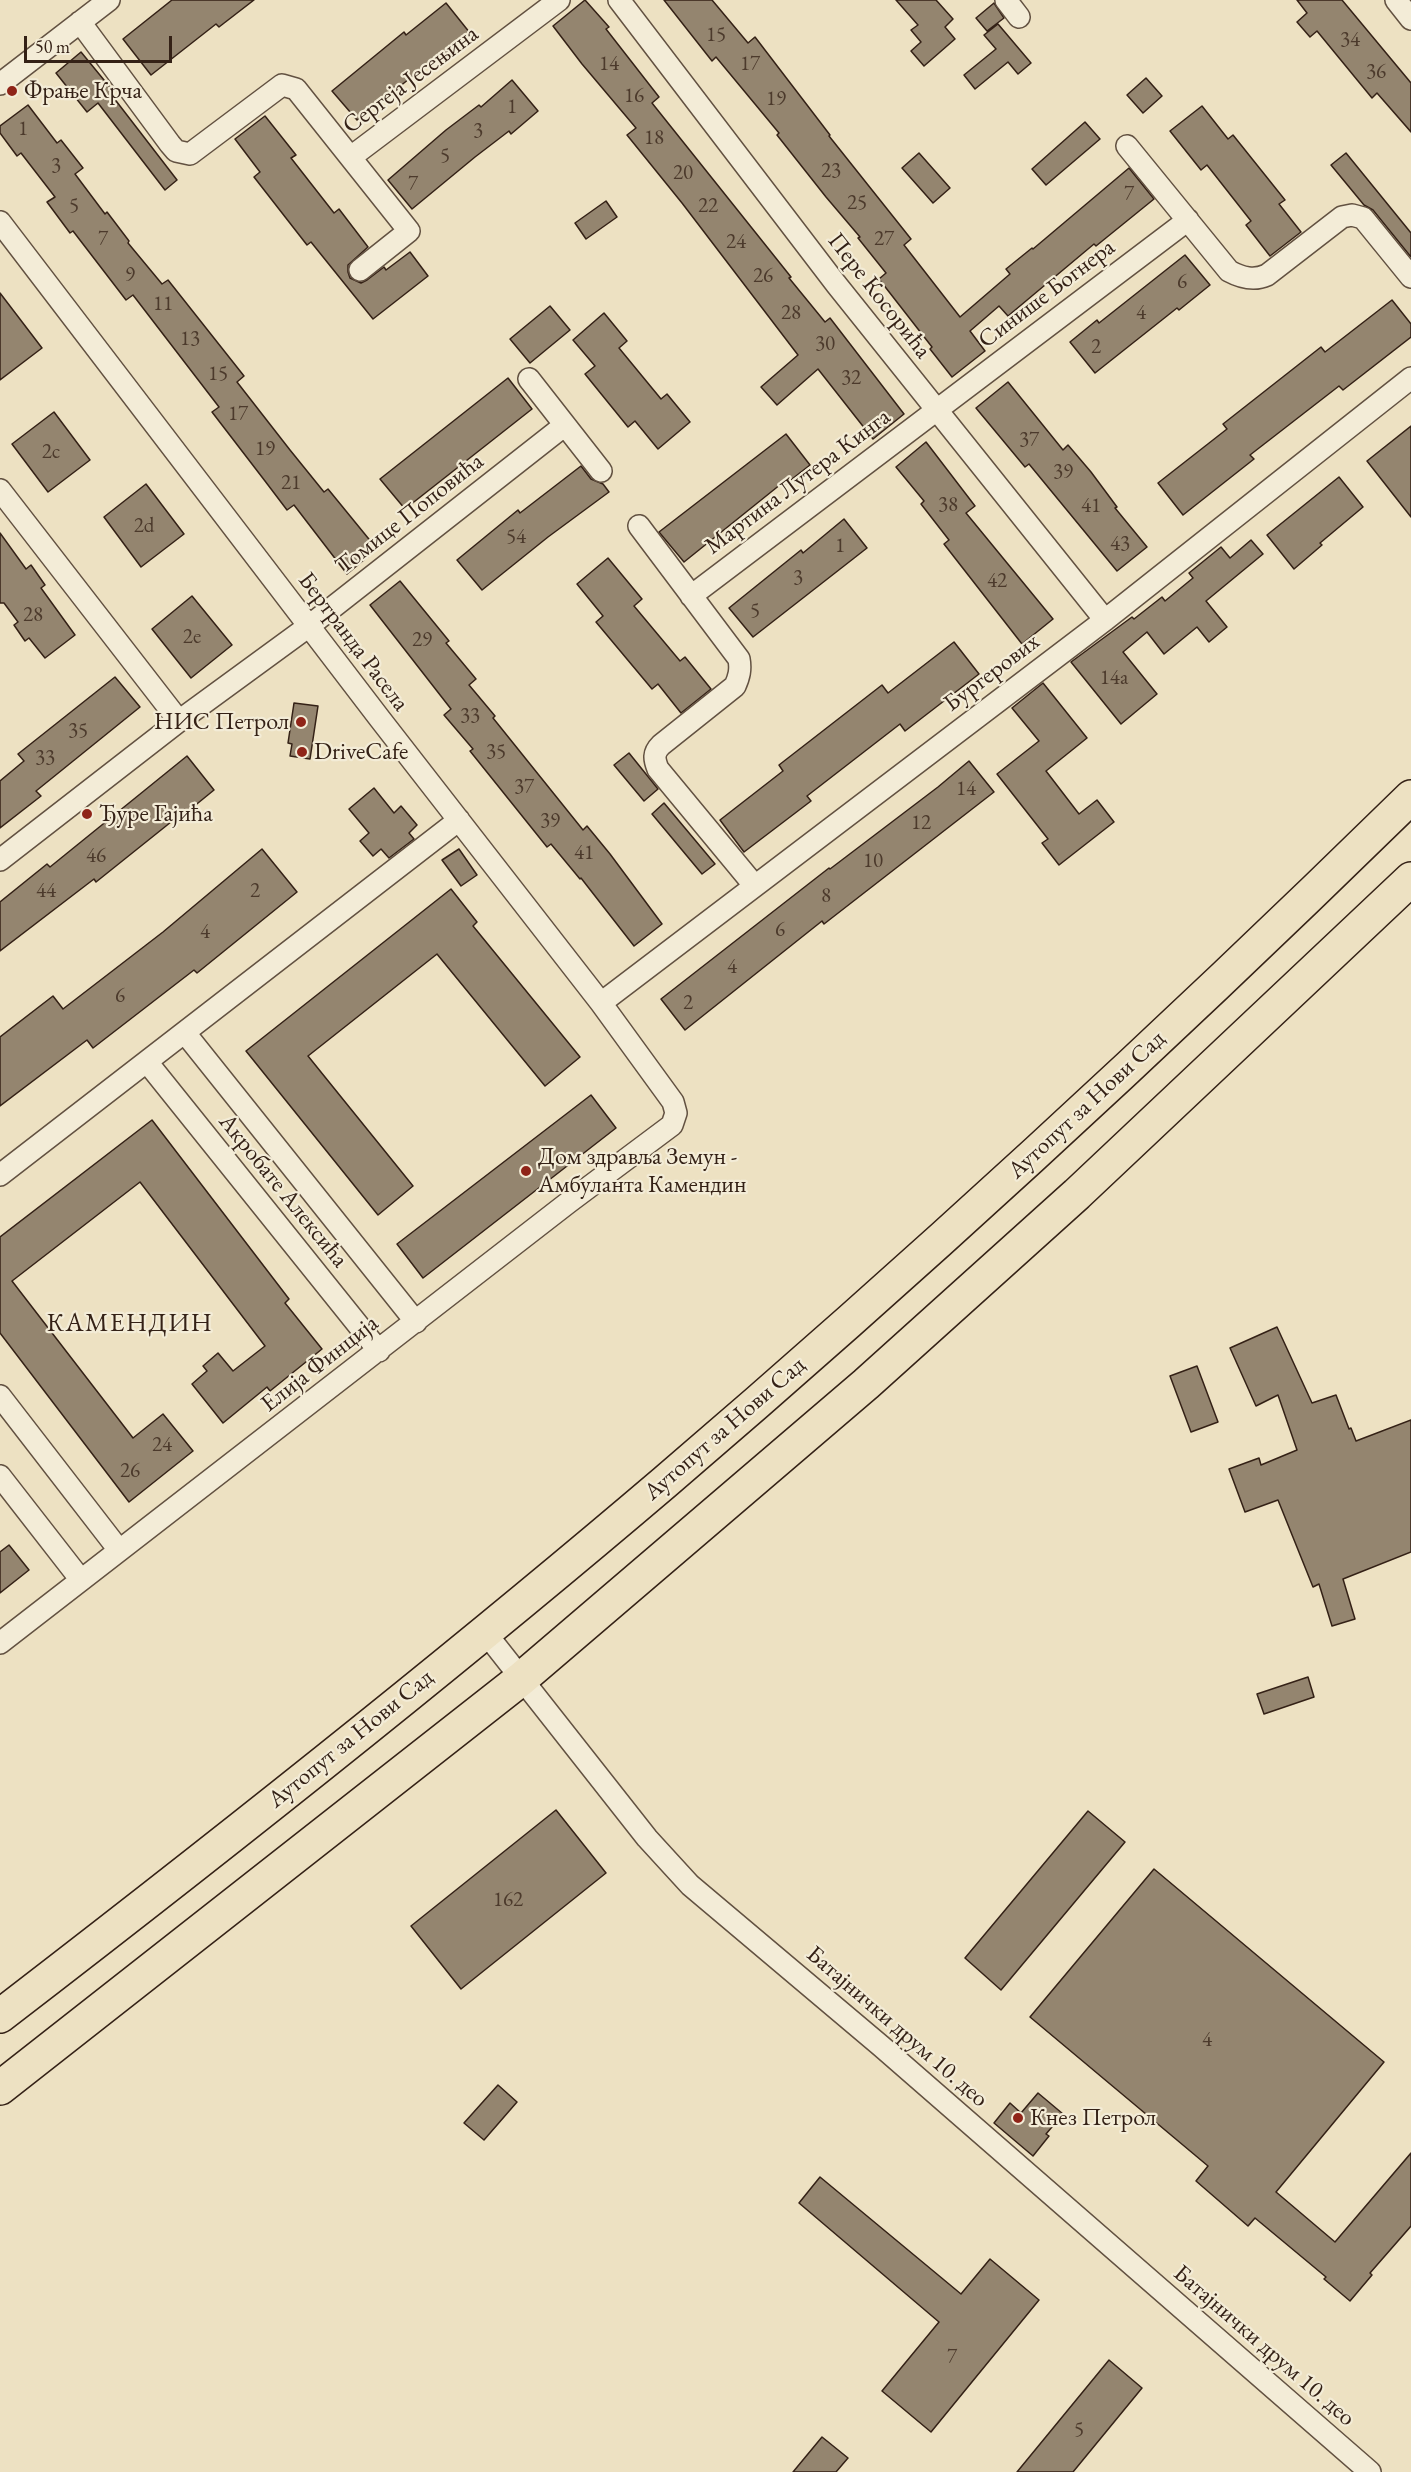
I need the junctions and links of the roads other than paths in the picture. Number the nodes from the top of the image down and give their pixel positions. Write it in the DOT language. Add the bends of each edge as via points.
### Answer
graph roads {
  1 [pos="109,0"];
  2 [pos="559,0"];
  3 [pos="619,0"];
  4 [pos="1396,0"];
  5 [pos="1411,19"];
  6 [pos="80,22"];
  7 [pos="0,84"];
  8 [pos="1127,146"];
  9 [pos="351,157"];
  10 [pos="1188,220"];
  11 [pos="0,222"];
  12 [pos="360,270"];
  13 [pos="1411,277"];
  14 [pos="1411,378"];
  15 [pos="529,379"];
  16 [pos="936,409"];
  17 [pos="565,425"];
  18 [pos="601,471"];
  19 [pos="0,490"];
  20 [pos="639,526"];
  21 [pos="691,596"];
  22 [pos="1105,620"];
  23 [pos="309,626"];
  24 [pos="179,721"];
  25 [pos="1411,797"];
  26 [pos="459,820"];
  27 [pos="0,860"];
  28 [pos="1411,879"];
  29 [pos="754,885"];
  30 [pos="601,1003"];
  31 [pos="185,1033"];
  32 [pos="147,1062"];
  33 [pos="672,1125"];
  34 [pos="0,1176"];
  35 [pos="416,1322"];
  36 [pos="379,1351"];
  37 [pos="0,1396"];
  38 [pos="0,1476"];
  39 [pos="119,1550"];
  40 [pos="81,1580"];
  41 [pos="484,1632"];
  42 [pos="0,1643"];
  43 [pos="521,1679"];
  44 [pos="0,2016"];
  45 [pos="0,2088"];
  46 [pos="1370,2472"];
  1 -- 6 [label="street"];
  2 -- 9 [label="street, Сергеја Јесењина"];
  3 -- 16 [label="street, Пере Косорића"];
  4 -- 5 [label="street"];
  6 -- 7 [label="street"];
  6 -- 9 [label="street, Сергеја Јесењина" via="176,151 190,154 282,85 296,89"];
  8 -- 10 [label="street"];
  9 -- 12 [label="street, Сергеја Јесењина" via="409,231"];
  10 -- 13 [label="street" via="1229,272 1253,278 1267,275 1342,217 1352,215 1363,218"];
  10 -- 16 [label="street, Синише Богнера"];
  11 -- 23 [label="street, Бертранда Расела"];
  14 -- 22 [label="street, Бургерових"];
  15 -- 17 [label="street"];
  16 -- 21 [label="street, Мартина Лутера Кинга"];
  16 -- 22 [label="street, Пере Косорића"];
  17 -- 18 [label="street"];
  17 -- 23 [label="street, Томице Поповића"];
  19 -- 24 [label="street"];
  20 -- 21 [label="street"];
  21 -- 29 [label="street" via="739,660 740,676 735,686 660,745 654,760"];
  22 -- 29 [label="street, Бургерових"];
  23 -- 24 [label="street, Томице Поповића"];
  23 -- 26 [label="street, Бертранда Расела"];
  24 -- 27 [label="street, Томице Поповића"];
  25 -- 41 [label="main road, Аутопут за Нови Сад" via="922,1256 663,1484"];
  26 -- 30 [label="street, Бертранда Расела"];
  26 -- 31 [label="street"];
  28 -- 43 [label="main road" via="958,1304"];
  29 -- 30 [label="street, Бургерових"];
  30 -- 33 [label="street, Бертранда Расела" via="673,1102 676,1113"];
  31 -- 32 [label="street"];
  31 -- 35 [label="street, Акробате Алексића"];
  32 -- 34 [label="street"];
  32 -- 36 [label="street, Акробате Алексића"];
  33 -- 35 [label="street, Елија Финција"];
  35 -- 36 [label="street, Елија Финција"];
  36 -- 39 [label="street, Елија Финција"];
  37 -- 39 [label="street"];
  38 -- 40 [label="street"];
  39 -- 40 [label="street, Елија Финција"];
  40 -- 42 [label="street, Елија Финција"];
  41 -- 43 [label="street, Батајнички друм 10. део"];
  41 -- 44 [label="main road, Аутопут за Нови Сад"];
  43 -- 45 [label="main road"];
  43 -- 46 [label="street, Батајнички друм 10. део" via="647,1838 690,1885"];
}
